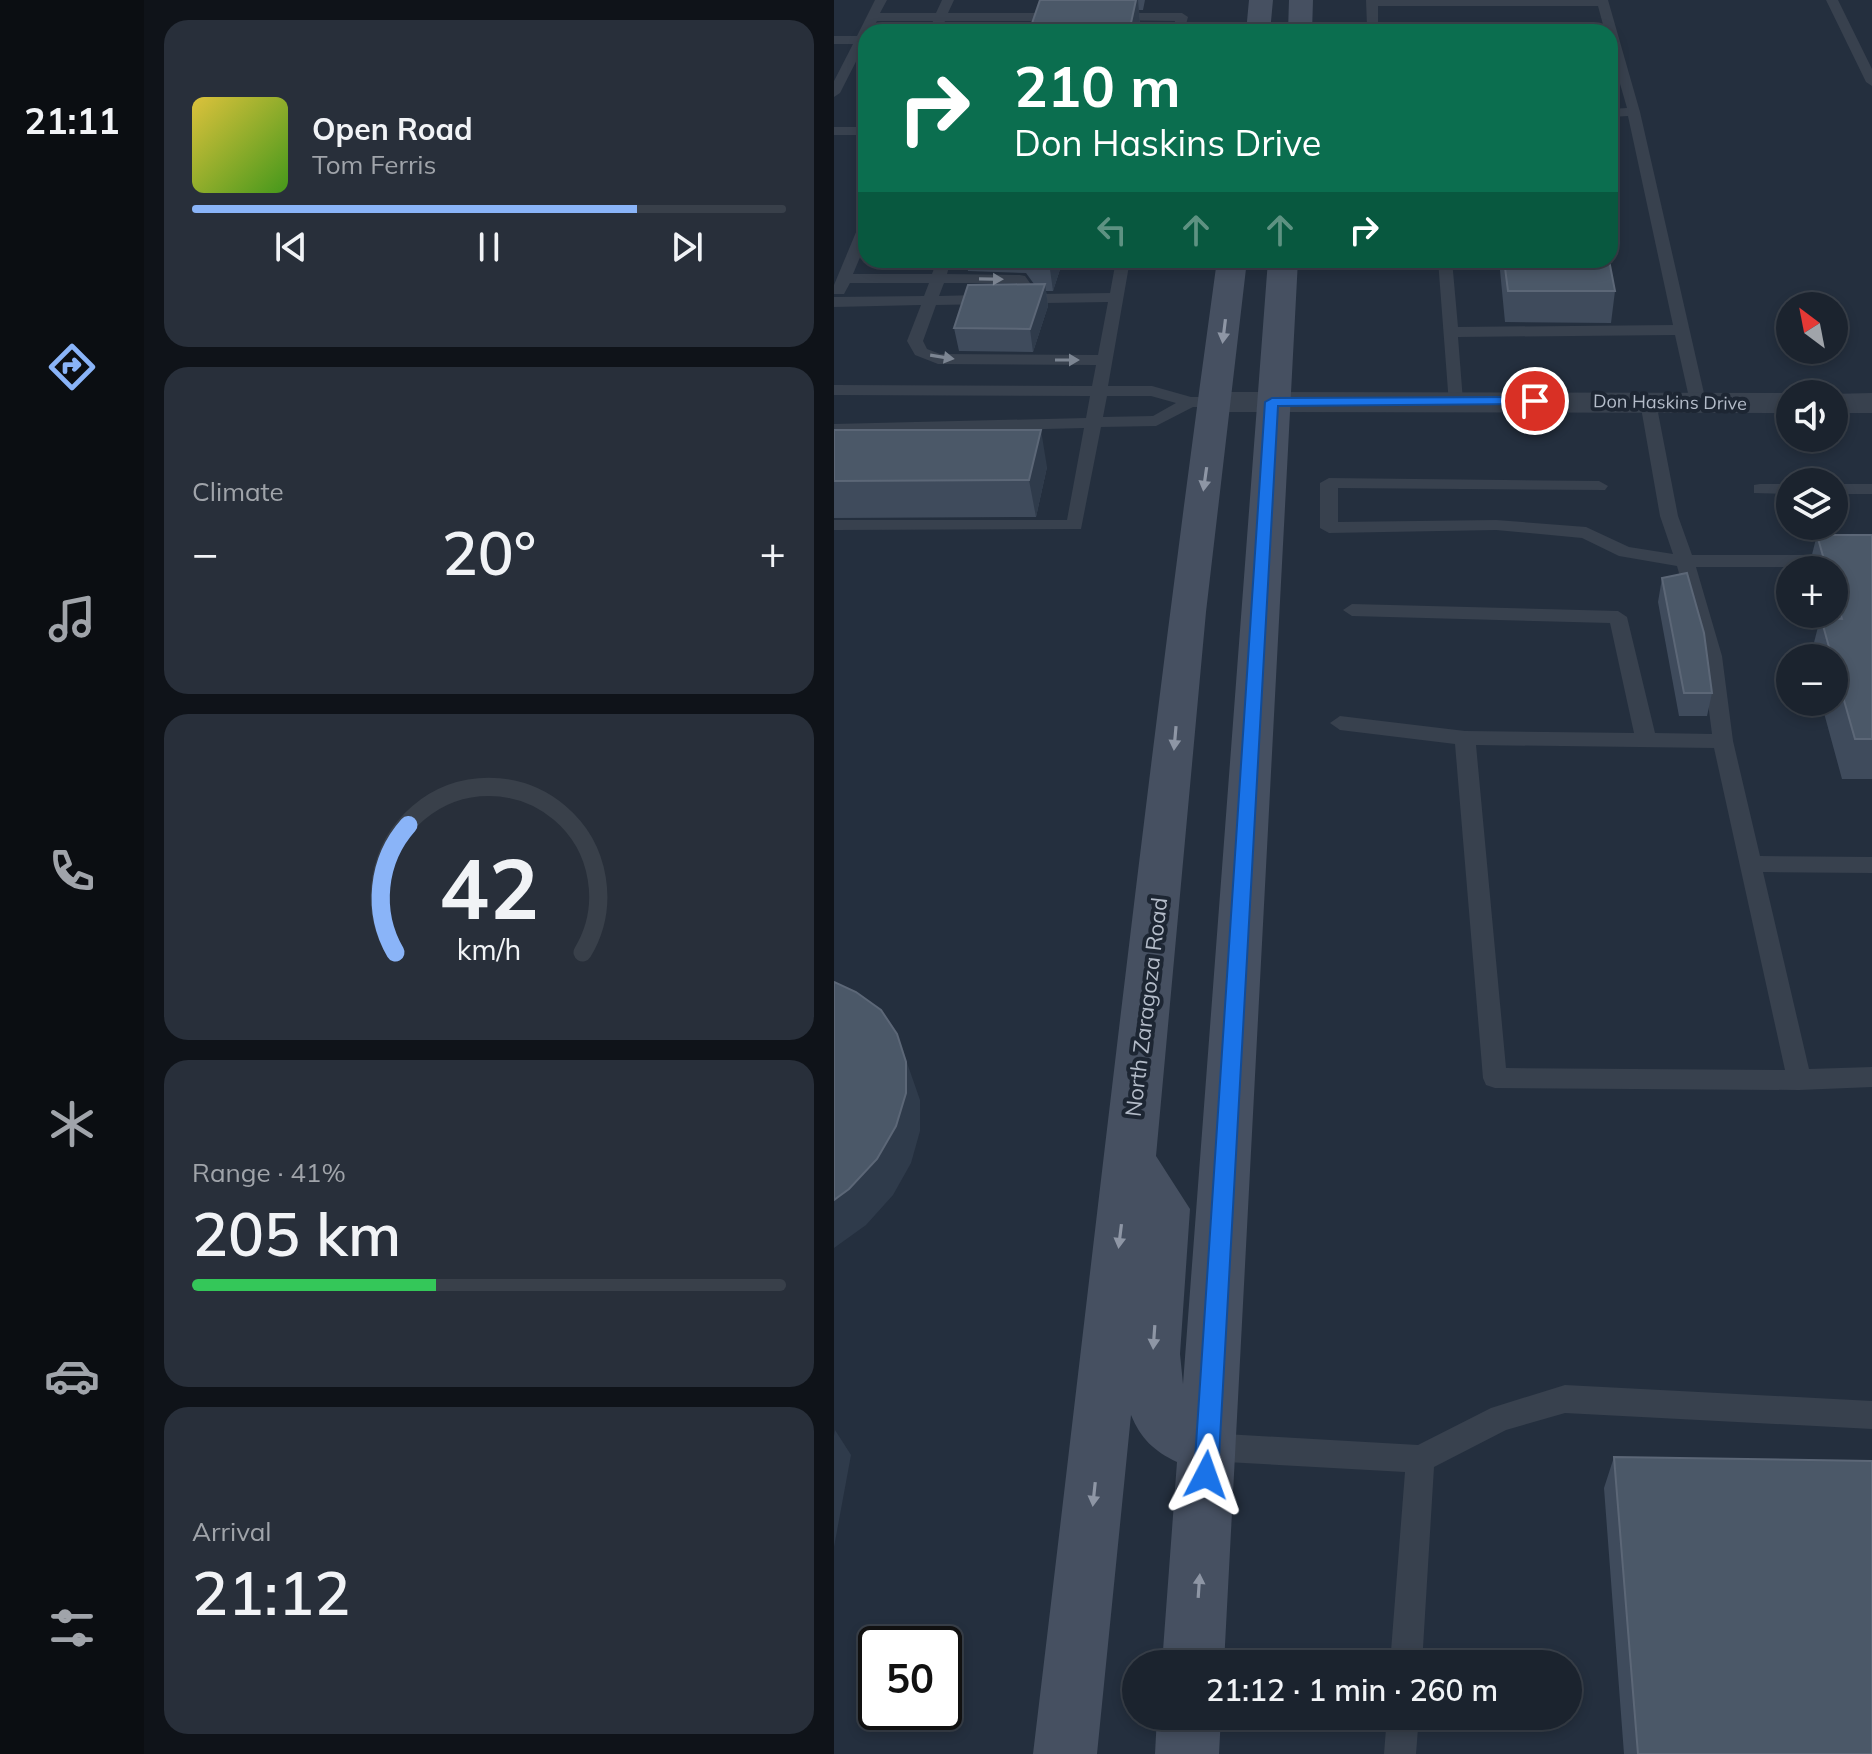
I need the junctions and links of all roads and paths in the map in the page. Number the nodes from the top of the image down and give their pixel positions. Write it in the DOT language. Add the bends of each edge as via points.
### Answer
graph roads {
  1 [pos="881,0"];
  2 [pos="948,0"];
  3 [pos="1186,0"];
  4 [pos="1261,0"];
  5 [pos="1301,0"];
  6 [pos="1832,0"];
  7 [pos="1372,1"];
  8 [pos="1602,1"];
  9 [pos="872,17"];
  10 [pos="940,17"];
  11 [pos="1001,17"];
  12 [pos="1076,17"];
  13 [pos="1091,17"];
  14 [pos="1182,17"];
  15 [pos="869,24"];
  16 [pos="937,24"];
  17 [pos="998,24"];
  18 [pos="1180,24"];
  19 [pos="1259,24"];
  20 [pos="1300,24"];
  21 [pos="1373,24"];
  22 [pos="1609,24"];
  23 [pos="834,40"];
  24 [pos="858,40"];
  25 [pos="858,46"];
  26 [pos="1618,56"];
  27 [pos="1872,82"];
  28 [pos="834,93"];
  29 [pos="1634,112"];
  30 [pos="1618,113"];
  31 [pos="834,131"];
  32 [pos="858,131"];
  33 [pos="858,245"];
  34 [pos="941,268"];
  35 [pos="1121,268"];
  36 [pos="1230,268"];
  37 [pos="1282,268"];
  38 [pos="1446,268"];
  39 [pos="938,278"];
  40 [pos="844,279"];
  41 [pos="1116,297"];
  42 [pos="1033,298"];
  43 [pos="931,300"];
  44 [pos="834,302"];
  45 [pos="1681,330"];
  46 [pos="1451,332"];
  47 [pos="1030,359"];
  48 [pos="1105,360"];
  49 [pos="834,390"];
  50 [pos="1025,390"];
  51 [pos="1101,391"];
  52 [pos="1455,401"];
  53 [pos="1203,402"];
  54 [pos="1272,402"];
  55 [pos="1648,402"];
  56 [pos="1698,402"];
  57 [pos="1776,403"];
  58 [pos="1848,403"];
  59 [pos="1872,403"];
  60 [pos="1095,425"];
  61 [pos="834,429"];
  62 [pos="1599,486"];
  63 [pos="1760,489"];
  64 [pos="1776,489"];
  65 [pos="1848,489"];
  66 [pos="1872,489"];
  67 [pos="834,525"];
  68 [pos="1685,561"];
  69 [pos="1872,561"];
  70 [pos="1352,610"];
  71 [pos="1340,723"];
  72 [pos="1465,738"];
  73 [pos="1646,740"];
  74 [pos="1723,741"];
  75 [pos="1753,864"];
  76 [pos="1872,865"];
  77 [pos="1872,1077"];
  78 [pos="1799,1080"];
  79 [pos="1129,1158"];
  80 [pos="1872,1415"];
  81 [pos="1208,1447"];
  82 [pos="1420,1459"];
  83 [pos="1194,1650"];
  84 [pos="1407,1650"];
  85 [pos="1188,1730"];
  86 [pos="1402,1730"];
  87 [pos="1065,1754"];
  88 [pos="1187,1754"];
  89 [pos="1400,1754"];
  1 -- 9 [label="lane"];
  2 -- 10 [label="lane"];
  3 -- 14 [label="lane"];
  4 -- 19 [label="main road"];
  5 -- 20 [label="main road"];
  6 -- 27 [label="lane"];
  7 -- 8 [label="lane"];
  7 -- 21 [label="lane"];
  8 -- 22 [label="lane"];
  9 -- 10 [label="lane"];
  9 -- 15 [label="lane"];
  10 -- 11 [label="lane"];
  10 -- 16 [label="lane"];
  11 -- 12 [label="lane"];
  11 -- 17 [label="lane"];
  13 -- 14 [label="lane"];
  14 -- 18 [label="lane"];
  23 -- 24 [label="lane"];
  25 -- 28 [label="lane"];
  26 -- 29 [label="lane"];
  29 -- 30 [label="lane"];
  29 -- 45 [label="lane"];
  31 -- 32 [label="lane"];
  33 -- 40 [label="lane"];
  34 -- 39 [label="lane"];
  35 -- 41 [label="lane"];
  36 -- 53 [label="main road, North Zaragoza Road, one-way"];
  37 -- 54 [label="main road"];
  38 -- 46 [label="lane"];
  39 -- 40 [label="lane"];
  39 -- 42 [label="lane, one-way" via="1020,279"];
  39 -- 43 [label="lane"];
  40 -- 44 [label="lane"];
  41 -- 42 [label="lane"];
  41 -- 48 [label="lane"];
  42 -- 43 [label="lane"];
  43 -- 44 [label="lane"];
  43 -- 47 [label="lane, one-way" via="915,341 921,352 938,359"];
  45 -- 46 [label="lane"];
  45 -- 56 [label="lane"];
  46 -- 52 [label="lane"];
  47 -- 48 [label="lane, one-way"];
  47 -- 50 [label="lane"];
  48 -- 51 [label="lane"];
  49 -- 50 [label="lane"];
  50 -- 51 [label="lane"];
  51 -- 53 [label="lane" via="1152,391"];
  51 -- 60 [label="lane"];
  52 -- 54 [label="street, Don Haskins Drive"];
  52 -- 55 [label="street, Don Haskins Drive"];
  53 -- 54 [label="street, Don Haskins Drive"];
  53 -- 60 [label="lane" via="1156,421"];
  53 -- 79 [label="main road, North Zaragoza Road, one-way" via="1167,828"];
  54 -- 81 [label="main road"];
  55 -- 56 [label="street, Don Haskins Drive"];
  55 -- 68 [label="lane" via="1669,516"];
  56 -- 57 [label="street, Don Haskins Drive"];
  58 -- 59 [label="street"];
  60 -- 61 [label="lane"];
  60 -- 67 [label="lane" via="1075,525"];
  62 -- 68 [label="lane" via="1329,483 1329,528 1496,525 1586,533 1625,552"];
  63 -- 64 [label="lane"];
  65 -- 66 [label="lane"];
  68 -- 69 [label="lane"];
  68 -- 74 [label="lane" via="1712,656"];
  70 -- 73 [label="lane" via="1618,617"];
  71 -- 72 [label="lane"];
  72 -- 73 [label="lane"];
  72 -- 78 [label="lane" via="1495,1078"];
  73 -- 74 [label="lane"];
  74 -- 75 [label="lane"];
  75 -- 76 [label="lane"];
  75 -- 78 [label="lane"];
  77 -- 78 [label="lane"];
  79 -- 81 [label="main road, one-way" via="1164,1209 1152,1354 1158,1413 1178,1433"];
  79 -- 87 [label="main road, North Zaragoza Road, one-way"];
  80 -- 82 [label="lane" via="1565,1399 1501,1418"];
  81 -- 82 [label="lane"];
  83 -- 81 [label="main road, one-way"];
  82 -- 84 [label="lane"];
  85 -- 88 [label="main road"];
  86 -- 89 [label="lane"];
}
